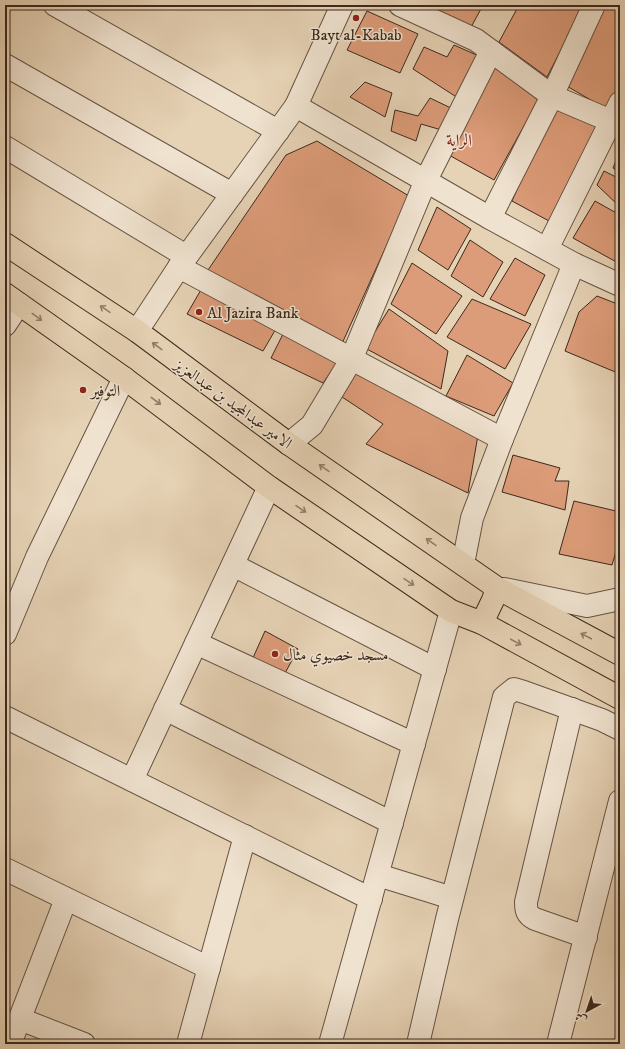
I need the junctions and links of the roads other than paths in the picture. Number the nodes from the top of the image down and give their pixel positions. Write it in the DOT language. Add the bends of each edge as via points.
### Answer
graph roads {
  1 [pos="55,5"];
  2 [pos="342,5"];
  3 [pos="400,5"];
  4 [pos="594,5"];
  5 [pos="491,51"];
  6 [pos="5,65"];
  7 [pos="552,96"];
  8 [pos="296,106"];
  9 [pos="616,112"];
  10 [pos="278,131"];
  11 [pos="5,147"];
  12 [pos="426,180"];
  13 [pos="232,194"];
  14 [pos="490,218"];
  15 [pos="5,244"];
  16 [pos="547,249"];
  17 [pos="183,262"];
  18 [pos="574,264"];
  19 [pos="620,285"];
  20 [pos="12,299"];
  21 [pos="5,325"];
  22 [pos="137,331"];
  23 [pos="351,360"];
  24 [pos="124,378"];
  25 [pos="502,439"];
  26 [pos="289,444"];
  27 [pos="269,487"];
  28 [pos="463,564"];
  29 [pos="233,565"];
  30 [pos="497,588"];
  31 [pos="620,599"];
  32 [pos="451,611"];
  33 [pos="482,623"];
  34 [pos="5,634"];
  35 [pos="196,643"];
  36 [pos="620,654"];
  37 [pos="435,669"];
  38 [pos="620,698"];
  39 [pos="166,709"];
  40 [pos="572,709"];
  41 [pos="5,717"];
  42 [pos="620,729"];
  43 [pos="414,744"];
  44 [pos="132,780"];
  45 [pos="620,801"];
  46 [pos="392,823"];
  47 [pos="245,836"];
  48 [pos="5,869"];
  49 [pos="378,875"];
  50 [pos="452,898"];
  51 [pos="66,899"];
  52 [pos="371,899"];
  53 [pos="586,937"];
  54 [pos="209,968"];
  55 [pos="20,1019"];
  56 [pos="10,1044"];
  57 [pos="84,1044"];
  58 [pos="188,1044"];
  59 [pos="330,1044"];
  60 [pos="418,1044"];
  61 [pos="558,1044"];
  1 -- 10 [label="street"];
  2 -- 8 [label="street"];
  3 -- 5 [label="street" via="476,40"];
  4 -- 7 [label="street"];
  5 -- 7 [label="street"];
  5 -- 12 [label="street"];
  6 -- 13 [label="street"];
  7 -- 9 [label="street"];
  7 -- 14 [label="street"];
  8 -- 10 [label="street"];
  8 -- 12 [label="street"];
  9 -- 16 [label="street"];
  10 -- 13 [label="street"];
  11 -- 17 [label="street"];
  12 -- 14 [label="street"];
  12 -- 23 [label="street"];
  13 -- 17 [label="street"];
  14 -- 16 [label="street"];
  22 -- 15 [label="main road, الامير عبدالمجيد بن عبدالعزيز, one-way"];
  16 -- 18 [label="street"];
  17 -- 22 [label="street"];
  17 -- 23 [label="street"];
  18 -- 19 [label="street"];
  18 -- 25 [label="street"];
  20 -- 21 [label="street"];
  20 -- 24 [label="main road, one-way"];
  26 -- 22 [label="main road, الامير عبدالمجيد بن عبدالعزيز, one-way"];
  23 -- 25 [label="street"];
  23 -- 26 [label="street" via="312,425"];
  24 -- 27 [label="main road, one-way"];
  24 -- 34 [label="street" via="38,557"];
  25 -- 28 [label="street" via="472,518"];
  28 -- 26 [label="main road, الامير عبدالمجيد بن عبدالعزيز, one-way"];
  27 -- 29 [label="street"];
  27 -- 32 [label="main road, one-way"];
  28 -- 30 [label="main road, الامير عبدالمجيد بن عبدالعزيز"];
  29 -- 35 [label="street"];
  29 -- 37 [label="street"];
  30 -- 31 [label="street" via="587,606"];
  30 -- 33 [label="main road"];
  36 -- 30 [label="main road, الامير عبدالمجيد بن عبدالعزيز, one-way"];
  32 -- 33 [label="main road"];
  32 -- 37 [label="street"];
  33 -- 38 [label="main road, one-way"];
  35 -- 39 [label="street"];
  35 -- 43 [label="street"];
  37 -- 43 [label="street"];
  39 -- 44 [label="street"];
  39 -- 46 [label="street"];
  40 -- 42 [label="street"];
  40 -- 50 [label="street" via="514,689 504,698"];
  40 -- 53 [label="street" via="526,911 535,919"];
  41 -- 44 [label="street"];
  43 -- 46 [label="street"];
  44 -- 47 [label="street"];
  45 -- 53 [label="street"];
  46 -- 49 [label="street"];
  47 -- 52 [label="street"];
  47 -- 54 [label="street"];
  48 -- 51 [label="street"];
  49 -- 50 [label="street"];
  49 -- 52 [label="street"];
  50 -- 60 [label="street"];
  51 -- 54 [label="street"];
  51 -- 55 [label="street"];
  52 -- 59 [label="street"];
  53 -- 61 [label="street"];
  54 -- 58 [label="street"];
  55 -- 56 [label="street"];
  55 -- 57 [label="street"];
}
